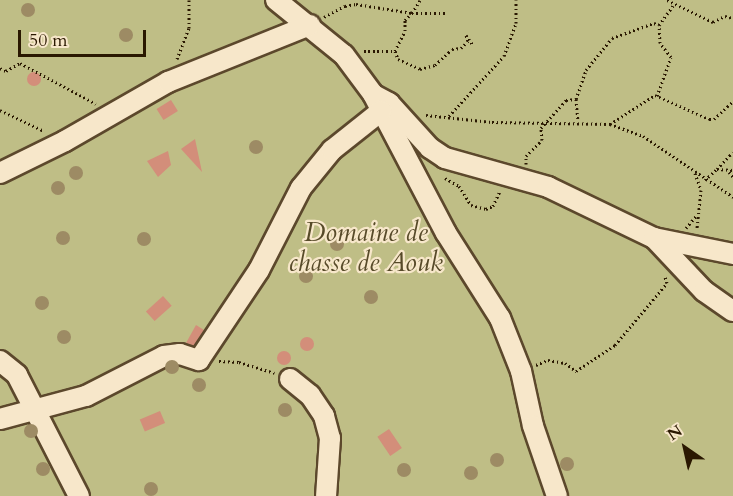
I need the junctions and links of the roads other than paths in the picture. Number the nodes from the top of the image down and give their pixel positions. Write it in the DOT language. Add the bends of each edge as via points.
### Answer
graph roads {
  1 [pos="276,0"];
  2 [pos="310,26"];
  3 [pos="385,106"];
  4 [pos="0,173"];
  5 [pos="654,238"];
  6 [pos="733,254"];
  7 [pos="733,311"];
  8 [pos="0,361"];
  9 [pos="290,379"];
  10 [pos="34,408"];
  11 [pos="0,418"];
  12 [pos="79,496"];
  13 [pos="326,496"];
  14 [pos="557,496"];
  1 -- 2 [label="street"];
  2 -- 3 [label="street" via="333,43"];
  2 -- 4 [label="street" via="168,82 114,115"];
  3 -- 5 [label="street" via="445,158 548,187"];
  3 -- 10 [label="street" via="333,150 301,188 259,270 199,360 180,354 164,356 86,396"];
  3 -- 14 [label="street" via="446,233 500,318 522,371 533,426"];
  5 -- 6 [label="street"];
  5 -- 7 [label="street" via="704,291"];
  8 -- 10 [label="street" via="17,375"];
  9 -- 13 [label="street" via="310,395 324,416 330,438"];
  10 -- 11 [label="street"];
  10 -- 12 [label="street"];
}
